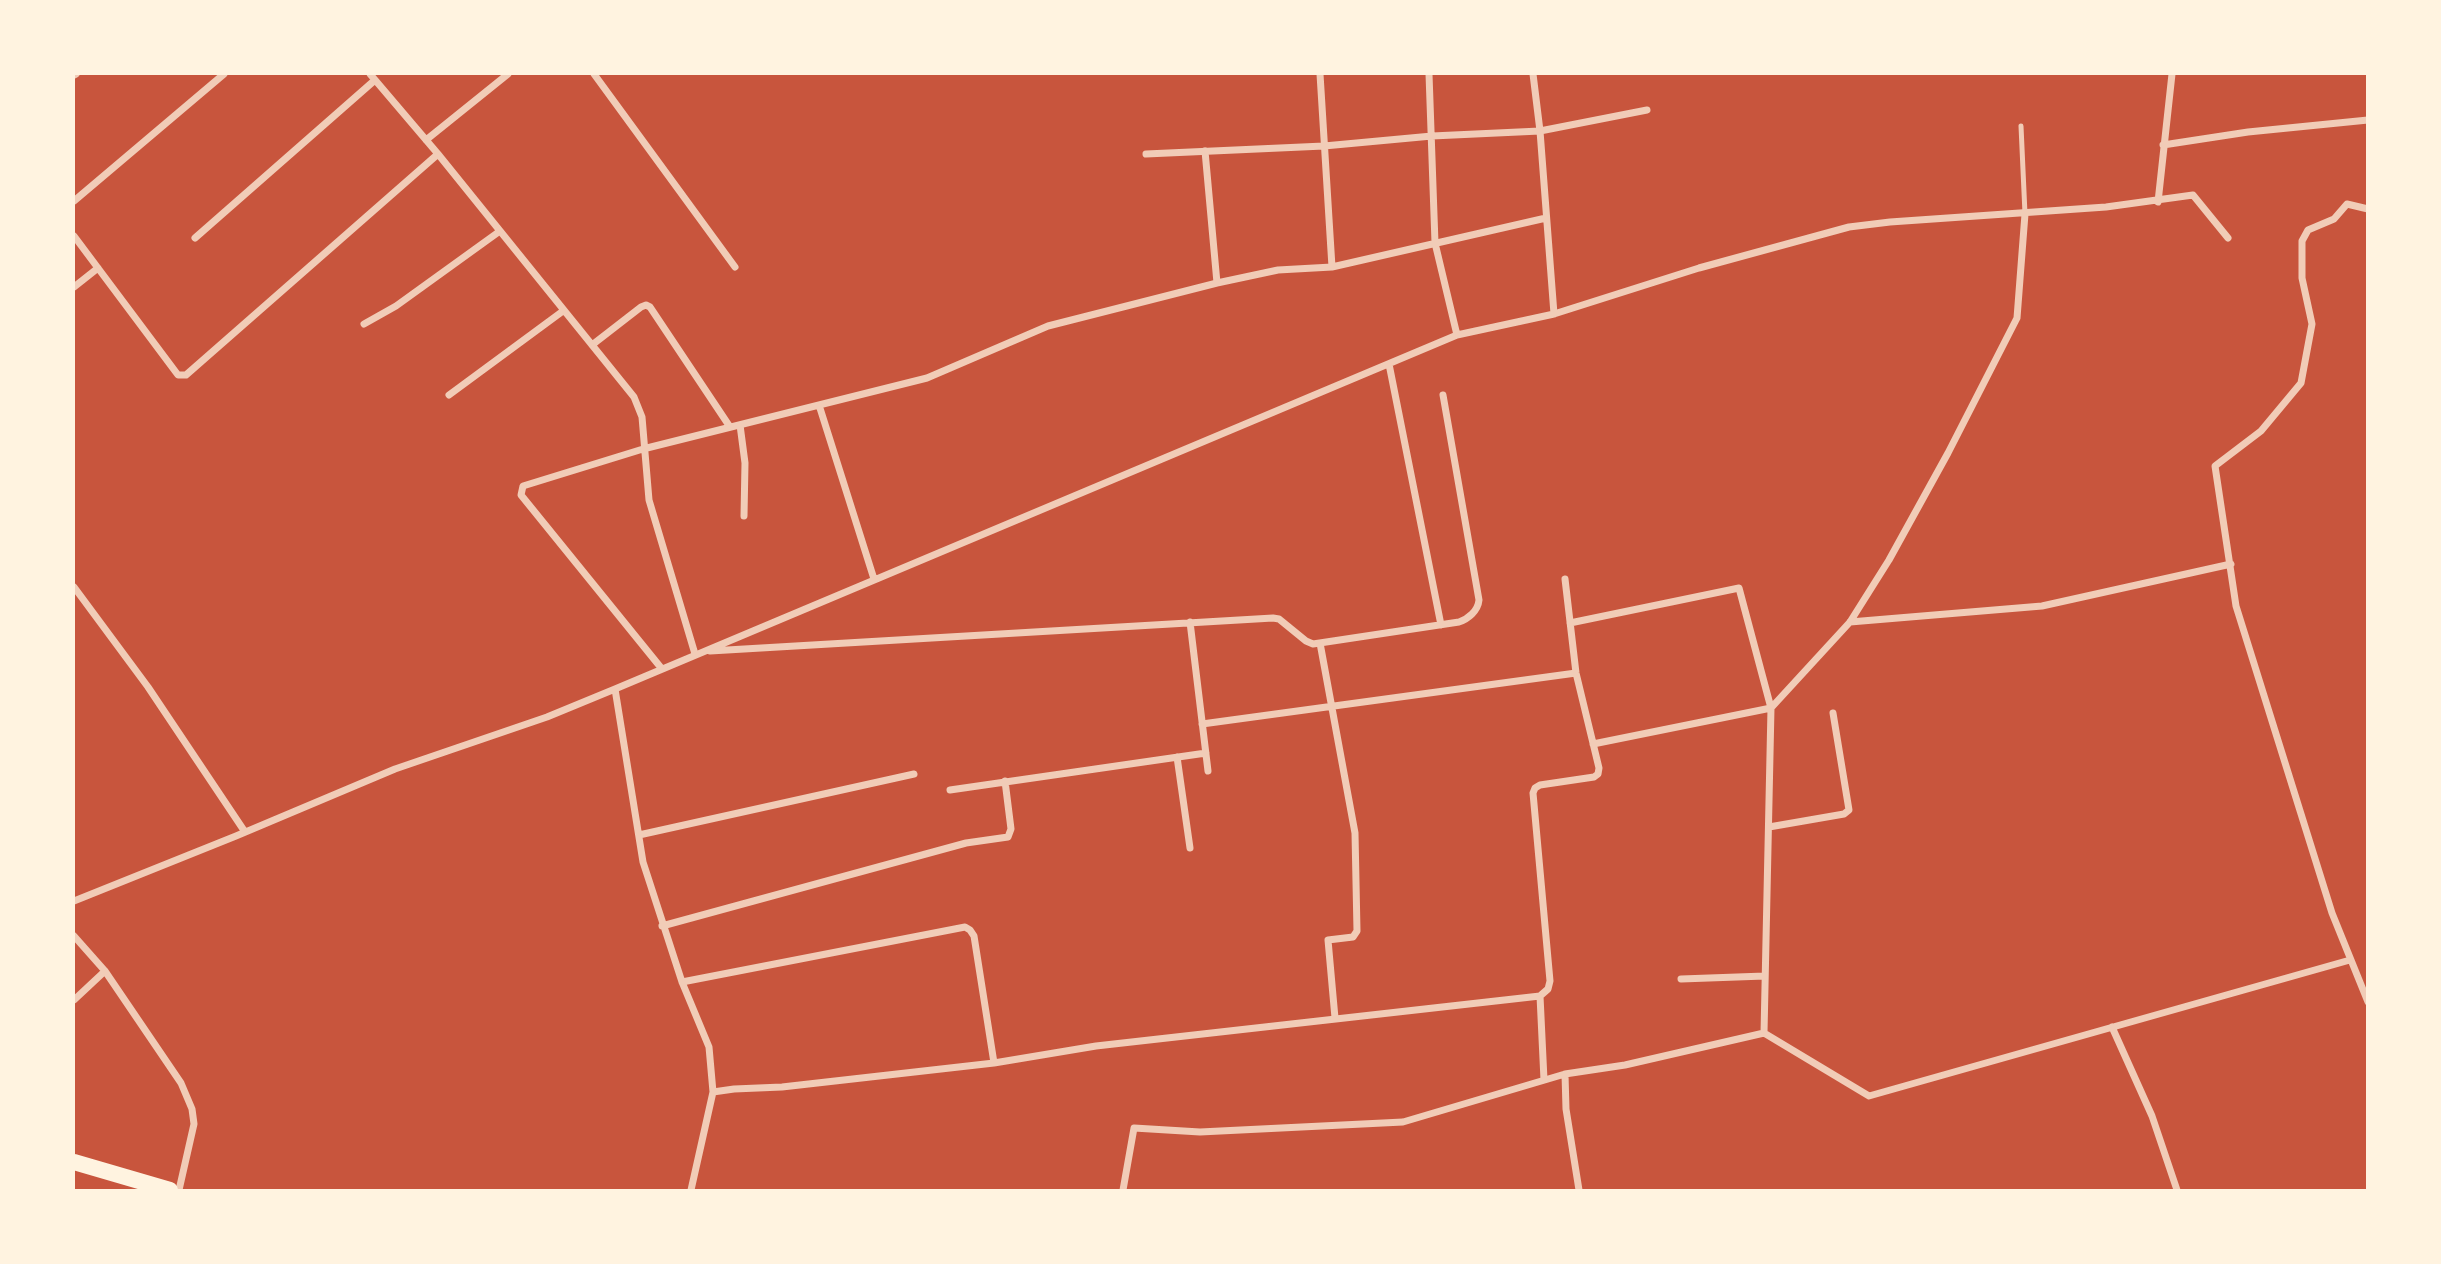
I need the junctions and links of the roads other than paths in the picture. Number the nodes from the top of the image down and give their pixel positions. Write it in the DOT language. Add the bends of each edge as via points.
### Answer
graph roads {
  1 [pos="224,74"];
  2 [pos="508,74"];
  3 [pos="594,74"];
  4 [pos="1320,74"];
  5 [pos="1429,74"];
  6 [pos="1533,74"];
  7 [pos="2172,74"];
  8 [pos="373,77"];
  9 [pos="1647,110"];
  10 [pos="2368,120"];
  11 [pos="2021,126"];
  12 [pos="1540,131"];
  13 [pos="1432,136"];
  14 [pos="426,140"];
  15 [pos="2163,145"];
  16 [pos="1324,146"];
  17 [pos="1205,151"];
  18 [pos="439,154"];
  19 [pos="1146,154"];
  20 [pos="74,201"];
  21 [pos="2158,202"];
  22 [pos="2368,209"];
  23 [pos="2025,214"];
  24 [pos="1546,218"];
  25 [pos="500,231"];
  26 [pos="74,236"];
  27 [pos="195,238"];
  28 [pos="2228,238"];
  29 [pos="1435,243"];
  30 [pos="735,267"];
  31 [pos="1332,267"];
  32 [pos="97,268"];
  33 [pos="1217,283"];
  34 [pos="74,287"];
  35 [pos="563,311"];
  36 [pos="1554,314"];
  37 [pos="364,324"];
  38 [pos="1457,335"];
  39 [pos="592,345"];
  40 [pos="1389,363"];
  41 [pos="449,395"];
  42 [pos="1443,395"];
  43 [pos="818,405"];
  44 [pos="740,425"];
  45 [pos="730,427"];
  46 [pos="643,449"];
  47 [pos="744,516"];
  48 [pos="2231,564"];
  49 [pos="874,579"];
  50 [pos="1565,579"];
  51 [pos="74,587"];
  52 [pos="1190,622"];
  53 [pos="1850,622"];
  54 [pos="1570,623"];
  55 [pos="1441,625"];
  56 [pos="1320,643"];
  57 [pos="699,653"];
  58 [pos="662,669"];
  59 [pos="1576,673"];
  60 [pos="615,689"];
  61 [pos="1332,707"];
  62 [pos="1772,708"];
  63 [pos="1833,713"];
  64 [pos="1202,724"];
  65 [pos="1593,744"];
  66 [pos="1206,753"];
  67 [pos="1177,757"];
  68 [pos="1208,771"];
  69 [pos="914,774"];
  70 [pos="1005,781"];
  71 [pos="950,790"];
  72 [pos="1769,827"];
  73 [pos="245,832"];
  74 [pos="639,835"];
  75 [pos="1190,848"];
  76 [pos="74,901"];
  77 [pos="662,926"];
  78 [pos="74,936"];
  79 [pos="2350,960"];
  80 [pos="105,971"];
  81 [pos="1765,976"];
  82 [pos="1681,979"];
  83 [pos="682,982"];
  84 [pos="1540,996"];
  85 [pos="74,1000"];
  86 [pos="2368,1002"];
  87 [pos="1335,1018"];
  88 [pos="2112,1027"];
  89 [pos="1764,1033"];
  90 [pos="994,1063"];
  91 [pos="1565,1074"];
  92 [pos="1544,1080"];
  93 [pos="713,1092"];
  94 [pos="74,1162"];
  95 [pos="170,1191"];
  96 [pos="179,1191"];
  97 [pos="691,1191"];
  98 [pos="1124,1191"];
  99 [pos="1579,1191"];
  100 [pos="2176,1191"];
  1 -- 20 [label="street"];
  2 -- 14 [label="street"];
  3 -- 30 [label="street"];
  4 -- 16 [label="street"];
  5 -- 13 [label="street"];
  6 -- 12 [label="street"];
  7 -- 15 [label="street"];
  8 -- 14 [label="street"];
  8 -- 27 [label="street"];
  9 -- 12 [label="street"];
  10 -- 15 [label="street"];
  11 -- 23 [label="lane"];
  12 -- 13 [label="street"];
  12 -- 24 [label="street"];
  13 -- 16 [label="street"];
  13 -- 29 [label="street"];
  14 -- 18 [label="street"];
  15 -- 21 [label="street"];
  16 -- 17 [label="street"];
  16 -- 31 [label="street"];
  17 -- 19 [label="street"];
  17 -- 33 [label="street"];
  18 -- 25 [label="street"];
  18 -- 32 [label="street" via="186,375 178,374"];
  21 -- 23 [label="street"];
  21 -- 28 [label="street" via="2193,195"];
  22 -- 48 [label="street" via="2347,204 2334,219 2308,230 2302,241 2302,278 2312,324 2301,383 2261,431 2215,466"];
  23 -- 36 [label="street" via="1849,227"];
  23 -- 53 [label="street" via="2017,318 1942,465"];
  24 -- 29 [label="street"];
  24 -- 36 [label="street"];
  25 -- 35 [label="street"];
  25 -- 37 [label="street"];
  26 -- 32 [label="street"];
  29 -- 31 [label="street"];
  29 -- 38 [label="street"];
  31 -- 33 [label="street" via="1278,270"];
  32 -- 34 [label="street"];
  33 -- 43 [label="street" via="1048,326 927,378"];
  35 -- 39 [label="street"];
  35 -- 41 [label="street"];
  36 -- 38 [label="street"];
  38 -- 40 [label="street"];
  39 -- 45 [label="street" via="641,307 650,307"];
  39 -- 46 [label="street" via="634,397 642,417"];
  40 -- 49 [label="street"];
  40 -- 55 [label="street"];
  42 -- 55 [label="street" via="1479,600 1467,619"];
  43 -- 44 [label="street"];
  43 -- 49 [label="street"];
  44 -- 45 [label="street"];
  44 -- 47 [label="street"];
  45 -- 46 [label="street"];
  46 -- 57 [label="street" via="653,518"];
  46 -- 58 [label="street" via="523,486 521,495"];
  48 -- 53 [label="street" via="2042,606"];
  48 -- 79 [label="street" via="2236,606"];
  49 -- 57 [label="street"];
  50 -- 54 [label="street"];
  51 -- 73 [label="street"];
  52 -- 56 [label="street" via="1273,618 1309,643"];
  52 -- 57 [label="street"];
  52 -- 64 [label="street"];
  53 -- 62 [label="street"];
  54 -- 59 [label="street"];
  54 -- 62 [label="street" via="1740,588"];
  55 -- 56 [label="street"];
  56 -- 61 [label="street"];
  57 -- 58 [label="street"];
  58 -- 60 [label="street"];
  59 -- 61 [label="street"];
  59 -- 65 [label="street"];
  60 -- 73 [label="street" via="395,769"];
  60 -- 74 [label="street"];
  61 -- 64 [label="street"];
  61 -- 87 [label="street" via="1355,834 1357,931 1353,937 1328,940"];
  62 -- 65 [label="street"];
  62 -- 72 [label="street"];
  63 -- 72 [label="street" via="1849,810"];
  64 -- 66 [label="street"];
  65 -- 84 [label="street" via="1598,774 1540,785 1533,793 1550,981"];
  66 -- 67 [label="street"];
  66 -- 68 [label="street"];
  67 -- 70 [label="street"];
  67 -- 75 [label="street"];
  69 -- 74 [label="street"];
  70 -- 71 [label="street"];
  70 -- 77 [label="street" via="1008,837 966,843"];
  72 -- 81 [label="street"];
  73 -- 76 [label="street"];
  74 -- 77 [label="street"];
  77 -- 83 [label="street"];
  78 -- 80 [label="street"];
  79 -- 86 [label="street"];
  79 -- 88 [label="street"];
  80 -- 85 [label="street"];
  80 -- 96 [label="street" via="181,1083 192,1109 194,1124"];
  81 -- 82 [label="street"];
  81 -- 89 [label="street"];
  83 -- 90 [label="street" via="965,928 974,936"];
  83 -- 93 [label="street" via="709,1048"];
  84 -- 87 [label="street"];
  84 -- 92 [label="street"];
  87 -- 90 [label="street" via="1096,1046"];
  88 -- 89 [label="street" via="1869,1096"];
  88 -- 100 [label="street" via="2152,1116"];
  89 -- 91 [label="street"];
  90 -- 93 [label="street"];
  91 -- 92 [label="street"];
  91 -- 99 [label="street"];
  92 -- 98 [label="street" via="1403,1122 1200,1132 1134,1128"];
  93 -- 97 [label="street"];
  94 -- 95 [label="main road"];
}
